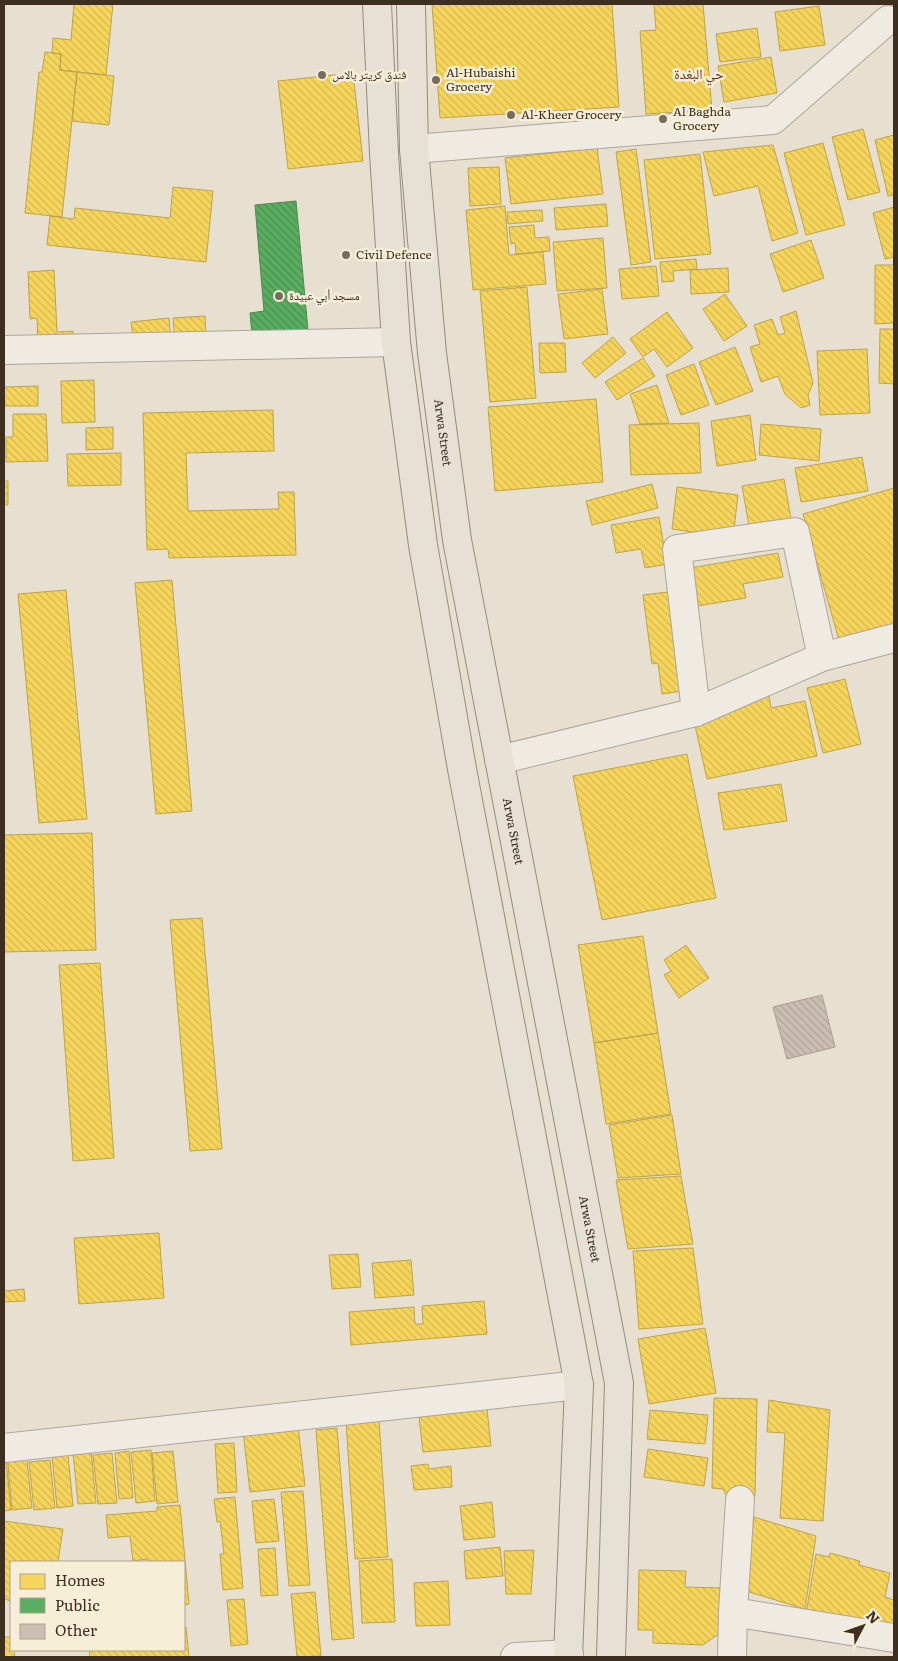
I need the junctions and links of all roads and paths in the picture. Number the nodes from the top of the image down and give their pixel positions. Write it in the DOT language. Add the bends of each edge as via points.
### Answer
graph roads {
  1 [pos="377,4"];
  2 [pos="411,4"];
  3 [pos="888,20"];
  4 [pos="414,149"];
  5 [pos="396,342"];
  6 [pos="4,350"];
  7 [pos="894,638"];
  8 [pos="822,657"];
  9 [pos="696,712"];
  10 [pos="499,760"];
  11 [pos="462,768"];
  12 [pos="618,1383"];
  13 [pos="579,1385"];
  14 [pos="4,1448"];
  15 [pos="740,1500"];
  16 [pos="732,1612"];
  17 [pos="894,1638"];
  18 [pos="569,1656"];
  19 [pos="515,1657"];
  20 [pos="611,1657"];
  21 [pos="732,1657"];
  1 -- 5 [label="main road"];
  2 -- 4 [label="main road, Arwa Street"];
  3 -- 4 [label="street" via="773,120"];
  4 -- 10 [label="main road, Arwa Street" via="432,353 454,520"];
  5 -- 6 [label="street"];
  5 -- 11 [label="main road" via="423,545"];
  7 -- 8 [label="street"];
  8 -- 9 [label="street"];
  8 -- 9 [label="street" via="795,532 677,549"];
  9 -- 10 [label="street"];
  10 -- 11 [label="main road"];
  10 -- 12 [label="main road, Arwa Street"];
  11 -- 13 [label="main road"];
  12 -- 13 [label="main road"];
  12 -- 20 [label="main road, Arwa Street"];
  13 -- 14 [label="street"];
  13 -- 18 [label="main road"];
  15 -- 16 [label="street"];
  16 -- 17 [label="street"];
  16 -- 21 [label="street"];
  18 -- 19 [label="street"];
}
